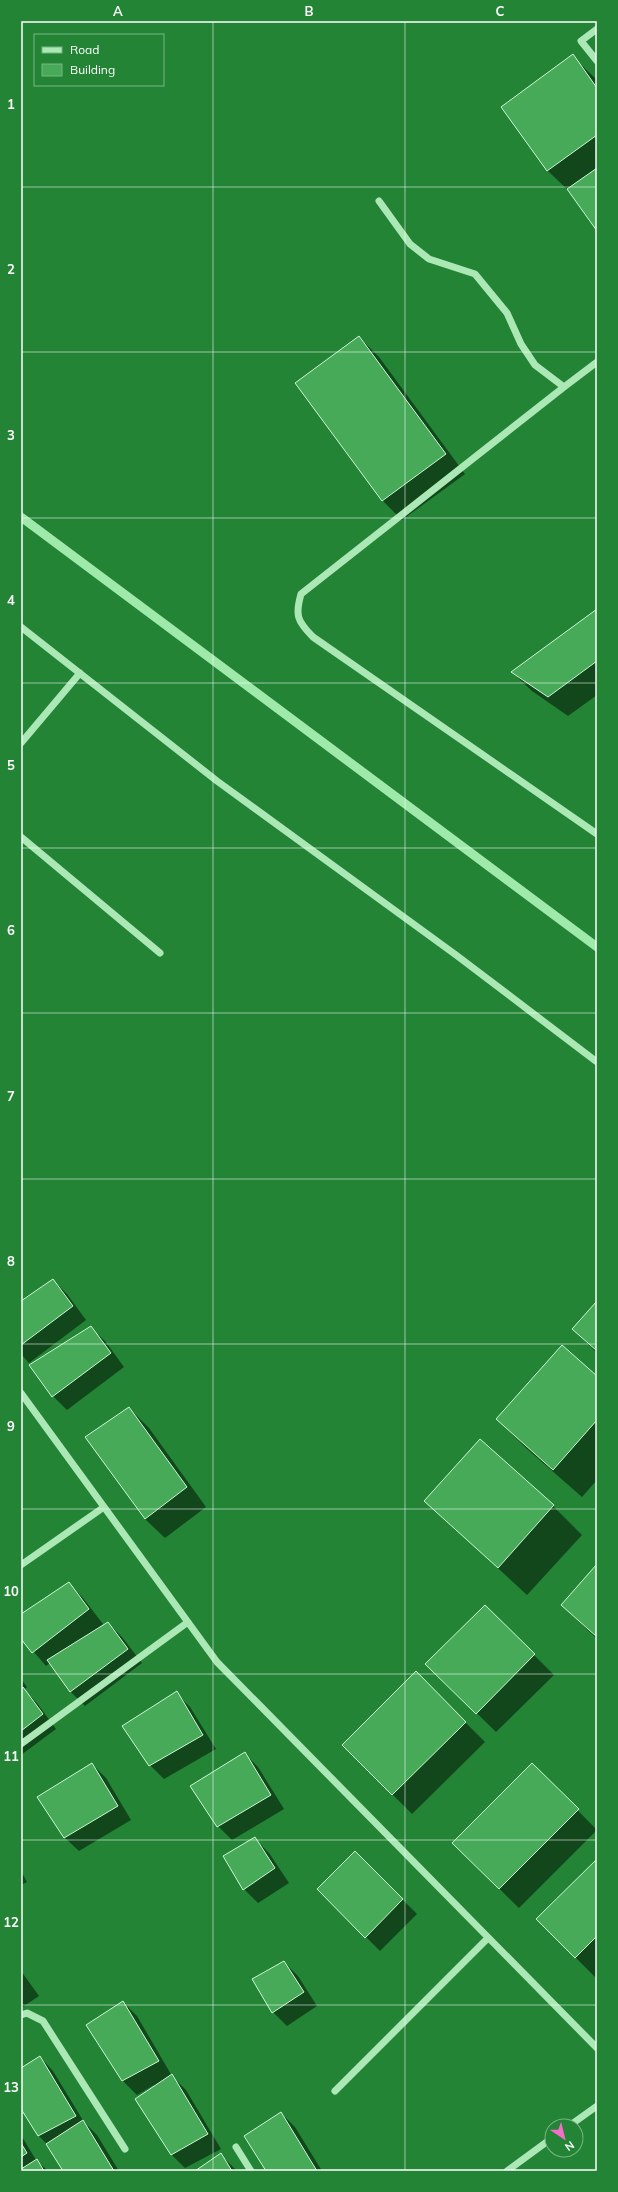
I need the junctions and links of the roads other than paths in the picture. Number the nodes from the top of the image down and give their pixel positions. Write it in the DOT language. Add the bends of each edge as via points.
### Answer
graph roads {
  1 [pos="597,29"];
  2 [pos="597,61"];
  3 [pos="379,201"];
  4 [pos="597,362"];
  5 [pos="564,387"];
  6 [pos="21,627"];
  7 [pos="80,673"];
  8 [pos="21,743"];
  9 [pos="597,834"];
  10 [pos="21,838"];
  11 [pos="160,953"];
  12 [pos="597,1062"];
  13 [pos="21,1393"];
  14 [pos="104,1507"];
  15 [pos="21,1565"];
  16 [pos="188,1622"];
  17 [pos="21,1744"];
  18 [pos="488,1938"];
  19 [pos="21,2015"];
  20 [pos="597,2048"];
  21 [pos="335,2091"];
  22 [pos="597,2106"];
  23 [pos="580,2118"];
  24 [pos="544,2144"];
  25 [pos="236,2146"];
  26 [pos="125,2149"];
  27 [pos="251,2171"];
  28 [pos="507,2171"];
  1 -- 2 [label="street" via="582,40"];
  3 -- 5 [label="street" via="410,244 429,259 475,274 507,314 521,344 535,365"];
  4 -- 5 [label="street"];
  5 -- 9 [label="street" via="301,594 297,609 300,624 313,637"];
  6 -- 7 [label="street"];
  7 -- 8 [label="street"];
  7 -- 12 [label="street" via="217,781 456,955"];
  10 -- 11 [label="street"];
  13 -- 14 [label="street"];
  14 -- 15 [label="street"];
  14 -- 16 [label="street"];
  16 -- 17 [label="street"];
  16 -- 18 [label="street" via="217,1662"];
  18 -- 20 [label="street"];
  18 -- 21 [label="street"];
  19 -- 26 [label="street" via="28,2013 43,2021"];
  22 -- 23 [label="street"];
  24 -- 28 [label="street"];
  25 -- 27 [label="street"];
}
